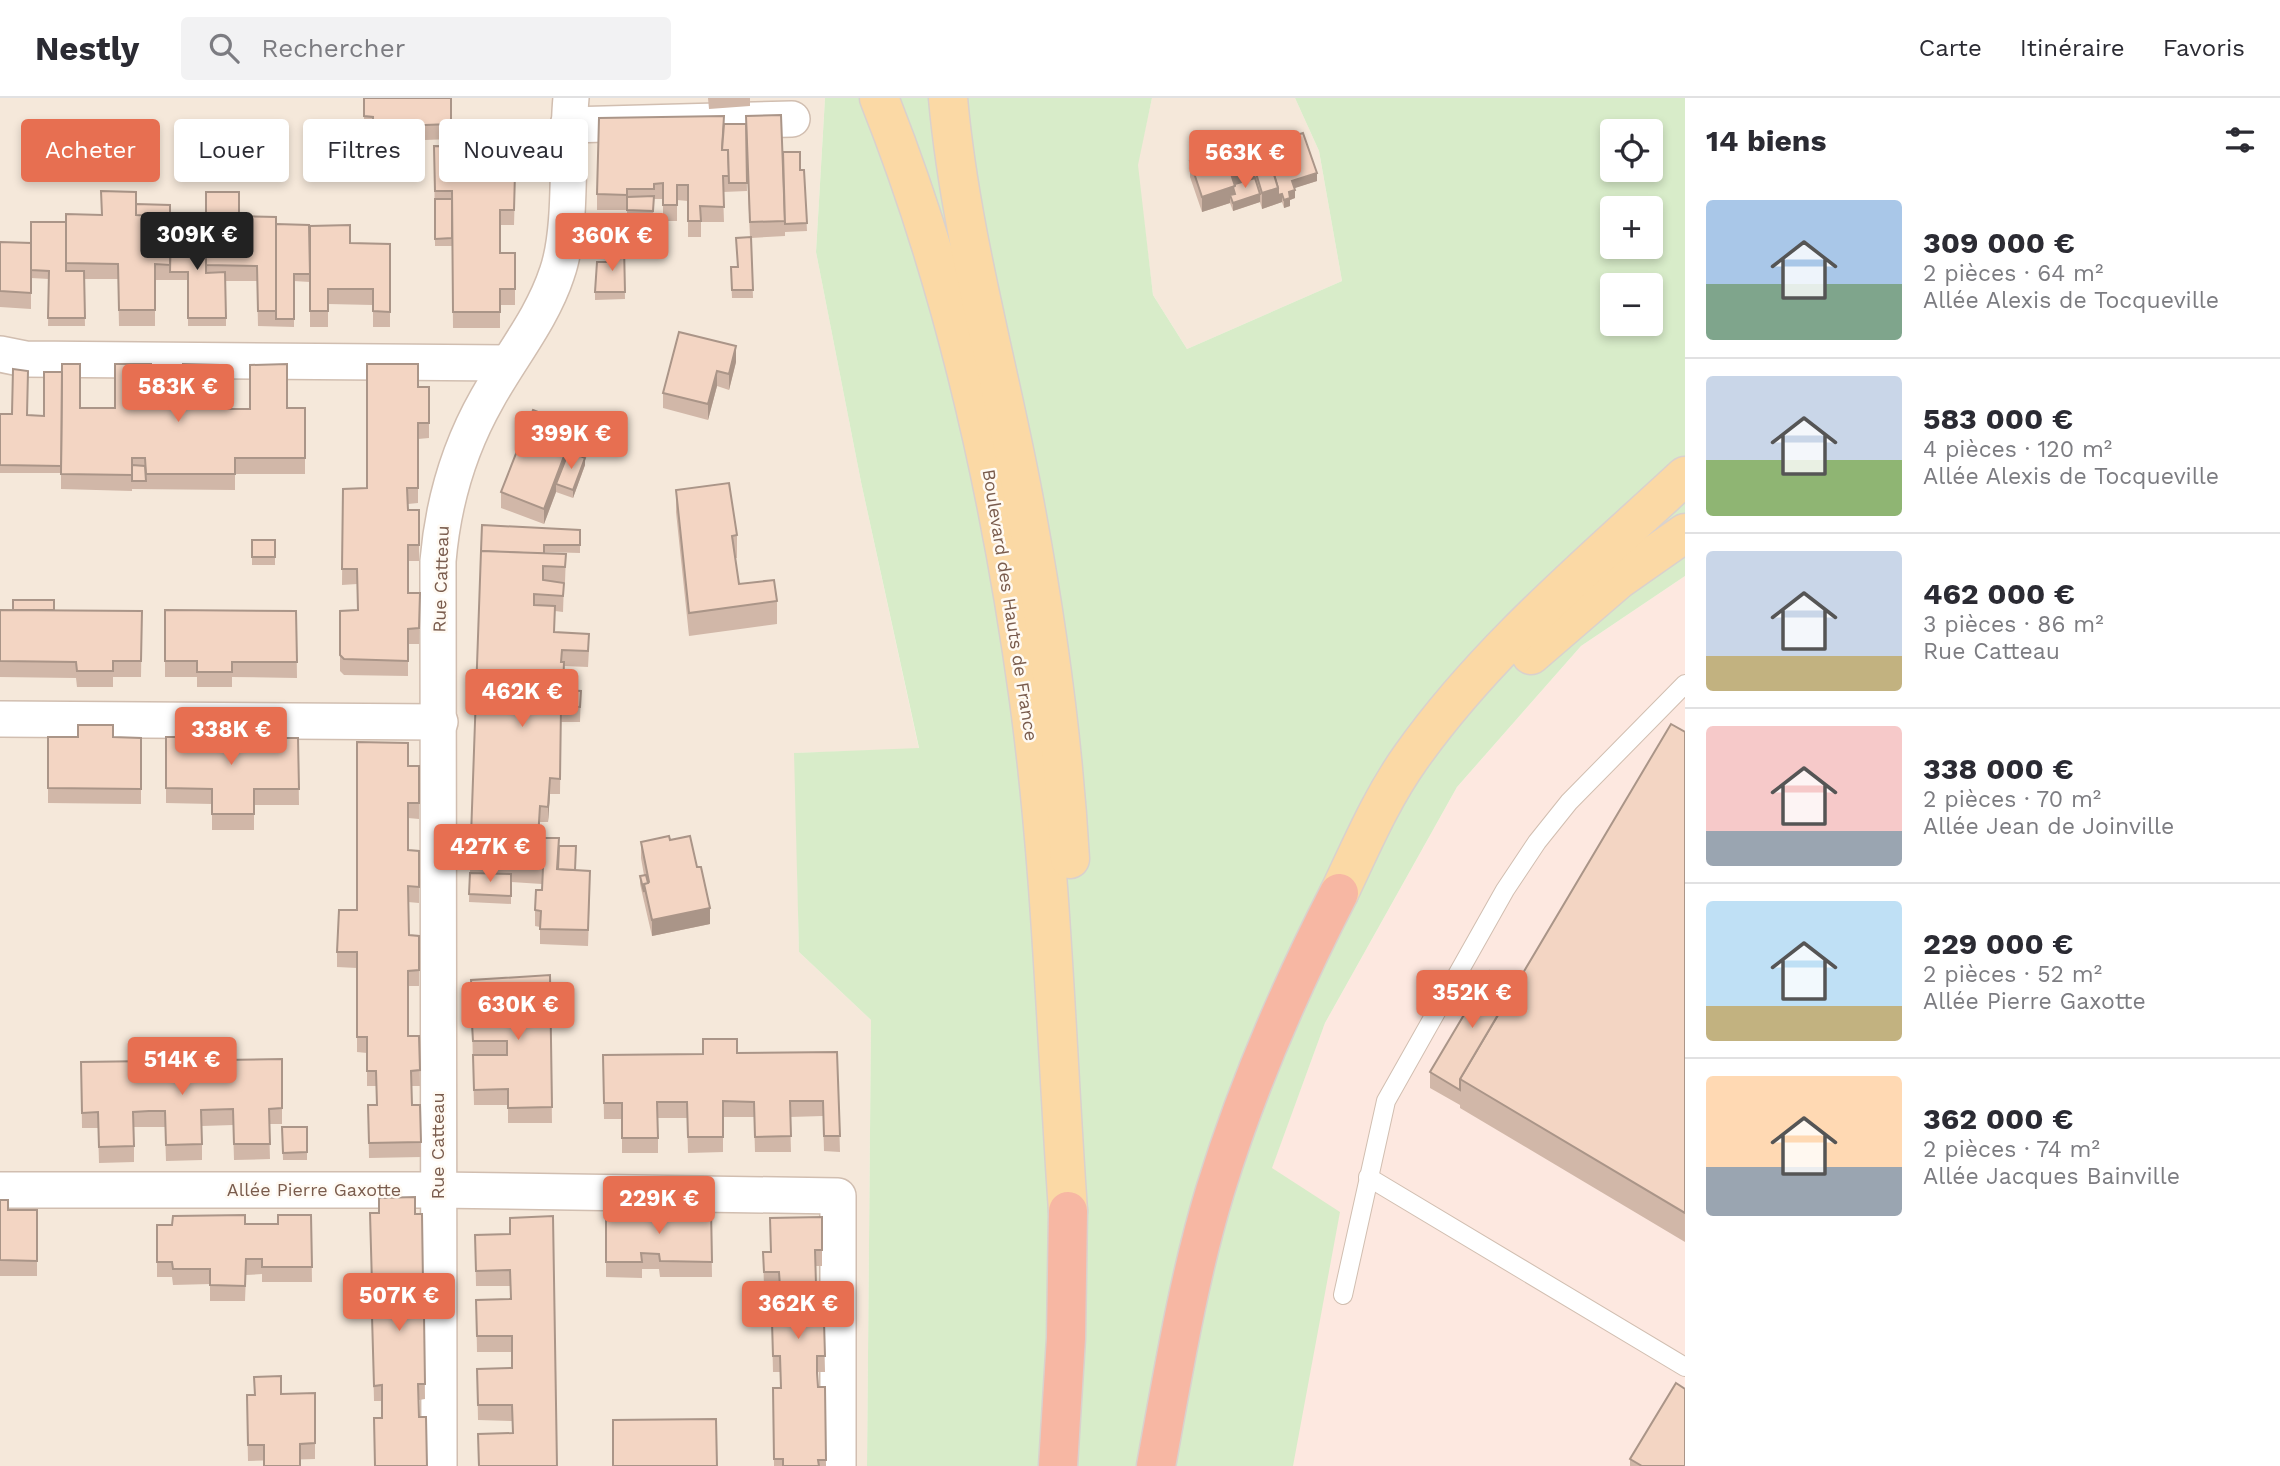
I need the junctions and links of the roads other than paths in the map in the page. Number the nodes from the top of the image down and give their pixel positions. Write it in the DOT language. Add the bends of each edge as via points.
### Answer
graph roads {
  1 [pos="879,98"];
  2 [pos="948,98"];
  3 [pos="569,111"];
  4 [pos="792,119"];
  5 [pos="0,354"];
  6 [pos="508,363"];
  7 [pos="1685,476"];
  8 [pos="1685,533"];
  9 [pos="1685,684"];
  10 [pos="0,719"];
  11 [pos="440,722"];
  12 [pos="1339,893"];
  13 [pos="1368,1177"];
  14 [pos="437,1190"];
  15 [pos="0,1191"];
  16 [pos="1068,1211"];
  17 [pos="1343,1295"];
  18 [pos="1685,1367"];
  19 [pos="439,1466"];
  20 [pos="838,1466"];
  21 [pos="1058,1466"];
  22 [pos="1156,1466"];
  1 -- 16 [label="main road, Boulevard des Hauts de France" via="943,288 978,425 1015,614 1046,871"];
  2 -- 16 [label="main road, Boulevard des Hauts de France" via="965,219 1023,495 1059,710 1077,978 1077,1075"];
  3 -- 4 [label="street"];
  3 -- 6 [label="street, Rue Catteau" via="564,246 558,271"];
  5 -- 6 [label="street" via="24,359"];
  6 -- 11 [label="street, Rue Catteau" via="474,422 444,503 438,561"];
  7 -- 12 [label="main road" via="1532,620 1435,724 1387,794"];
  8 -- 12 [label="main road" via="1590,604 1499,687 1397,809"];
  9 -- 13 [label="lane" via="1569,802 1505,890 1386,1101"];
  10 -- 11 [label="street"];
  11 -- 14 [label="street, Rue Catteau"];
  12 -- 22 [label="highway" via="1272,1030 1214,1194"];
  13 -- 17 [label="lane"];
  13 -- 18 [label="lane"];
  14 -- 15 [label="street, Allée Pierre Gaxotte"];
  14 -- 19 [label="street, Rue Catteau"];
  14 -- 20 [label="street, Allée Pierre Gaxotte" via="838,1196"];
  16 -- 21 [label="highway, Boulevard des Hauts de France"];
}
